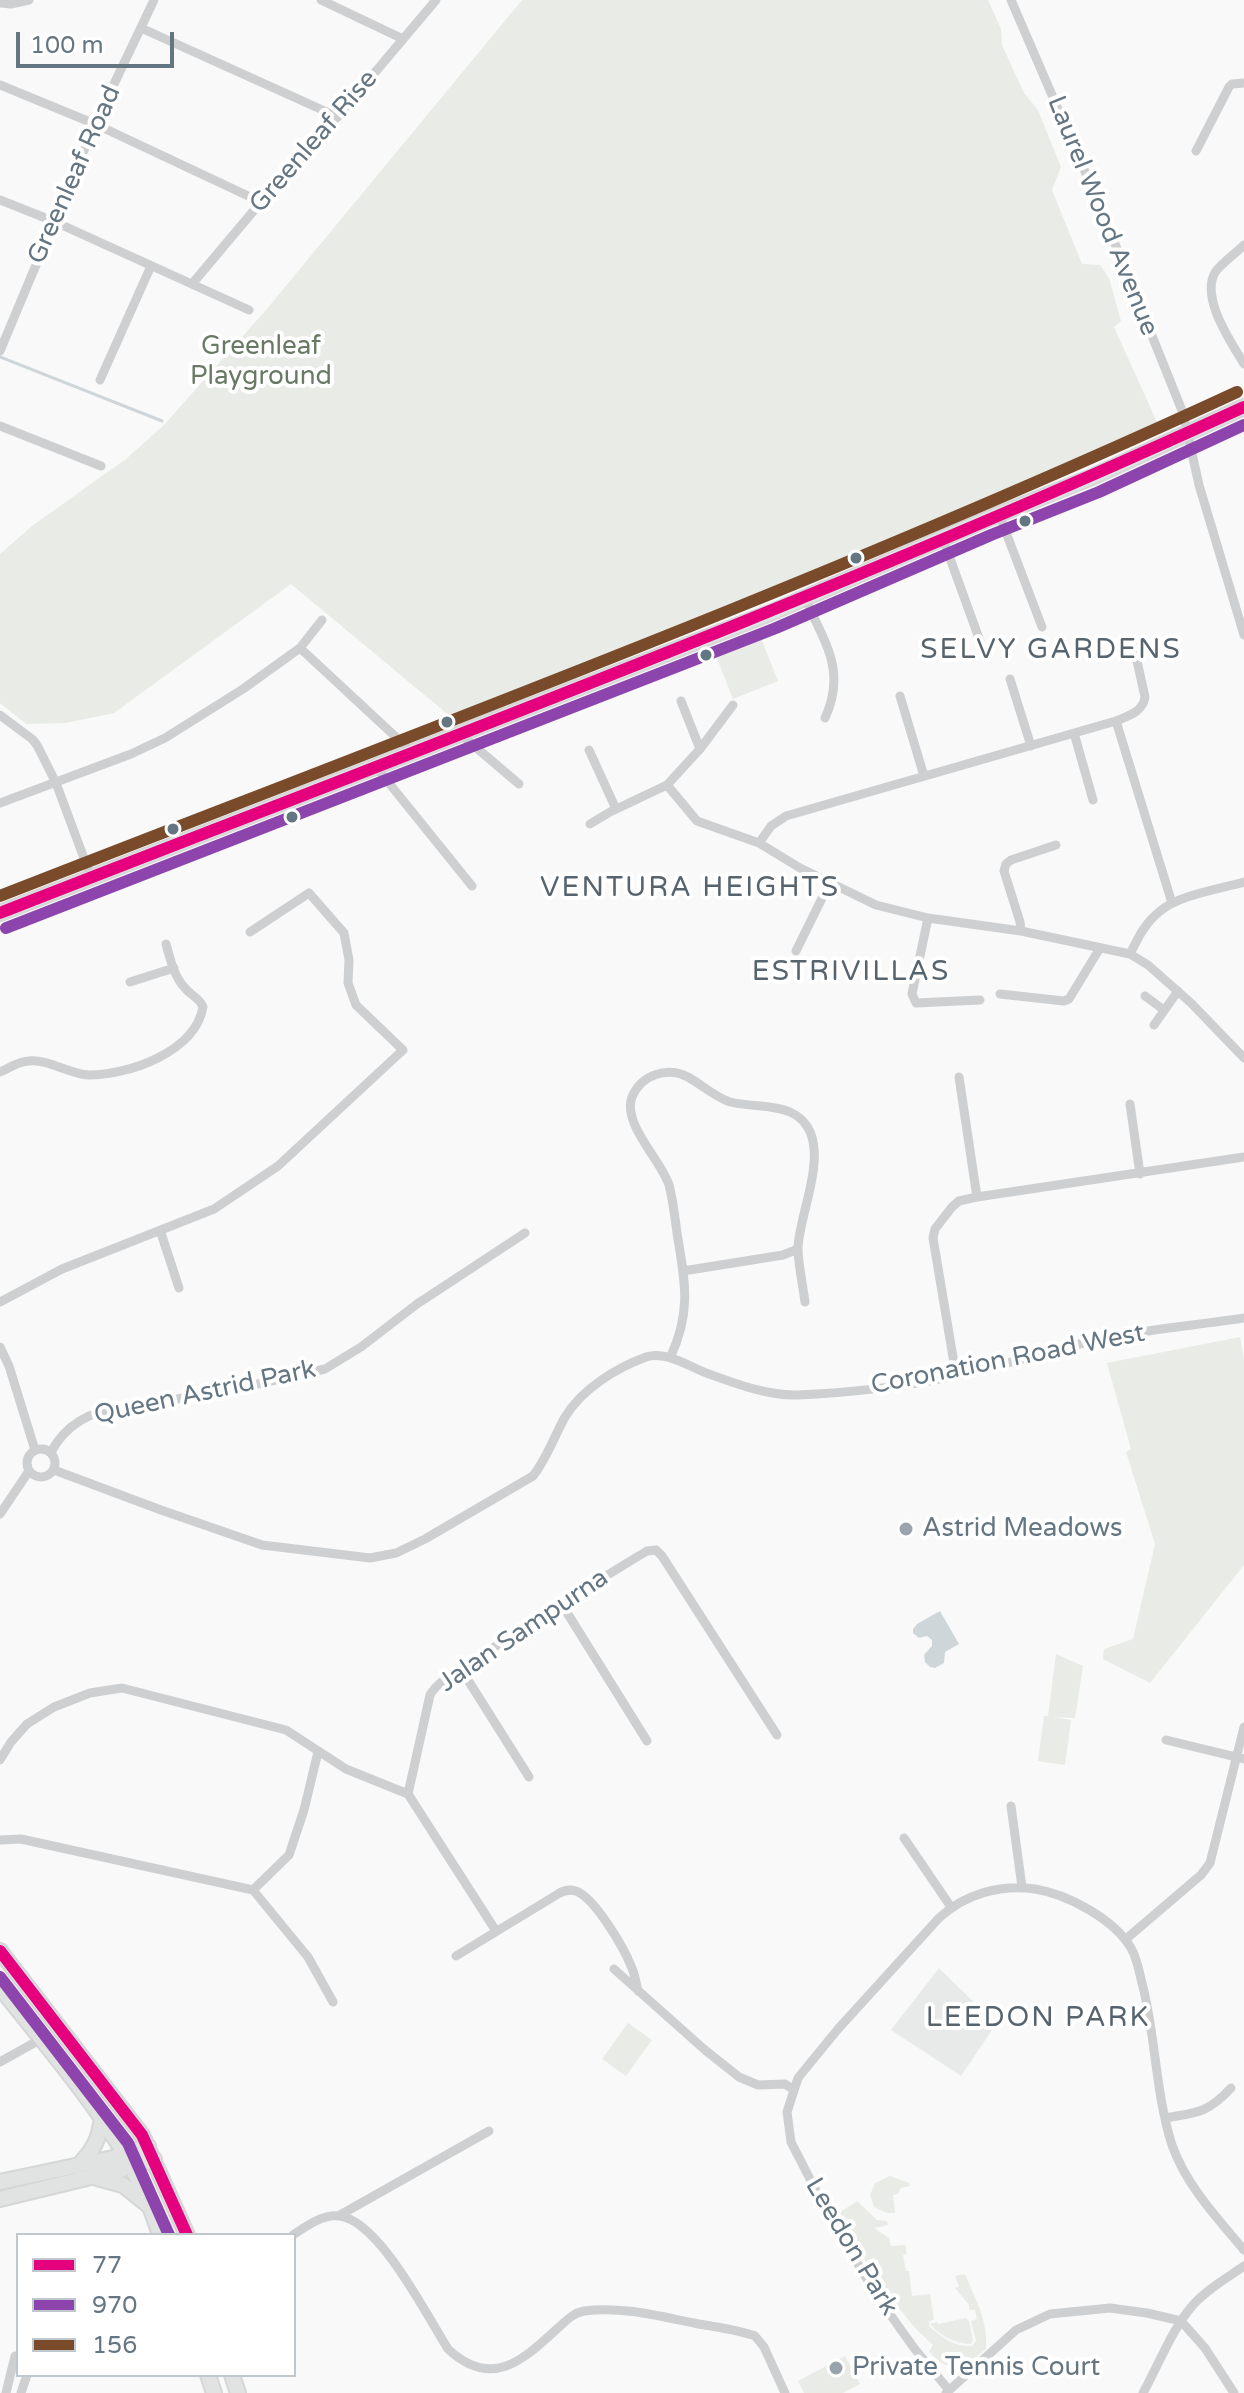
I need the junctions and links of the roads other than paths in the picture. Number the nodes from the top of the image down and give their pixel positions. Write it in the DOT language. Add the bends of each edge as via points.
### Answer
graph roads {
  1 [pos="29,0"];
  2 [pos="154,0"];
  3 [pos="321,0"];
  4 [pos="436,0"];
  5 [pos="1011,0"];
  6 [pos="0,3"];
  7 [pos="141,28"];
  8 [pos="403,39"];
  9 [pos="1244,83"];
  10 [pos="0,85"];
  11 [pos="338,117"];
  12 [pos="95,124"];
  13 [pos="1196,151"];
  14 [pos="0,200"];
  15 [pos="261,202"];
  16 [pos="53,221"];
  17 [pos="1244,245"];
  18 [pos="151,266"];
  19 [pos="192,284"];
  20 [pos="249,310"];
  21 [pos="1,348"];
  22 [pos="1244,364"];
  23 [pos="100,380"];
  24 [pos="1244,407"];
  25 [pos="0,426"];
  26 [pos="1187,435"];
  27 [pos="101,466"];
  28 [pos="999,514"];
  29 [pos="943,539"];
  30 [pos="805,598"];
  31 [pos="1240,603"];
  32 [pos="322,620"];
  33 [pos="1042,627"];
  34 [pos="1244,635"];
  35 [pos="980,641"];
  36 [pos="1133,643"];
  37 [pos="300,648"];
  38 [pos="1010,679"];
  39 [pos="900,696"];
  40 [pos="681,701"];
  41 [pos="733,705"];
  42 [pos="0,715"];
  43 [pos="825,718"];
  44 [pos="1116,721"];
  45 [pos="459,733"];
  46 [pos="1074,733"];
  47 [pos="1031,746"];
  48 [pos="700,749"];
  49 [pos="589,750"];
  50 [pos="412,752"];
  51 [pos="376,767"];
  52 [pos="924,776"];
  53 [pos="56,783"];
  54 [pos="519,784"];
  55 [pos="667,785"];
  56 [pos="1093,800"];
  57 [pos="0,803"];
  58 [pos="616,809"];
  59 [pos="590,824"];
  60 [pos="759,843"];
  61 [pos="1056,845"];
  62 [pos="91,877"];
  63 [pos="830,882"];
  64 [pos="1244,882"];
  65 [pos="472,886"];
  66 [pos="1172,903"];
  67 [pos="0,913"];
  68 [pos="928,918"];
  69 [pos="1021,931"];
  70 [pos="250,932"];
  71 [pos="166,944"];
  72 [pos="1100,948"];
  73 [pos="796,951"];
  74 [pos="1130,954"];
  75 [pos="174,968"];
  76 [pos="130,982"];
  77 [pos="1178,991"];
  78 [pos="1000,994"];
  79 [pos="1145,996"];
  80 [pos="980,1000"];
  81 [pos="1164,1010"];
  82 [pos="1154,1025"];
  83 [pos="1244,1058"];
  84 [pos="0,1072"];
  85 [pos="959,1077"];
  86 [pos="1130,1104"];
  87 [pos="1244,1157"];
  88 [pos="1140,1174"];
  89 [pos="977,1197"];
  90 [pos="160,1230"];
  91 [pos="525,1233"];
  92 [pos="798,1249"];
  93 [pos="683,1271"];
  94 [pos="179,1288"];
  95 [pos="0,1302"];
  96 [pos="805,1302"];
  97 [pos="1244,1318"];
  98 [pos="0,1347"];
  99 [pos="670,1358"];
  100 [pos="956,1375"];
  101 [pos="35,1450"];
  102 [pos="51,1452"];
  103 [pos="54,1470"];
  104 [pos="29,1471"];
  105 [pos="0,1514"];
  106 [pos="561,1603"];
  107 [pos="461,1669"];
  108 [pos="1244,1727"];
  109 [pos="777,1735"];
  110 [pos="1166,1740"];
  111 [pos="647,1741"];
  112 [pos="318,1752"];
  113 [pos="1240,1757"];
  114 [pos="0,1760"];
  115 [pos="529,1777"];
  116 [pos="408,1794"];
  117 [pos="1011,1806"];
  118 [pos="904,1838"];
  119 [pos="0,1840"];
  120 [pos="1022,1887"];
  121 [pos="253,1890"];
  122 [pos="951,1907"];
  123 [pos="496,1931"];
  124 [pos="1126,1939"];
  125 [pos="0,1951"];
  126 [pos="456,1956"];
  127 [pos="614,1969"];
  128 [pos="0,1987"];
  129 [pos="638,1991"];
  130 [pos="333,2002"];
  131 [pos="41,2039"];
  132 [pos="0,2062"];
  133 [pos="1231,2088"];
  134 [pos="794,2090"];
  135 [pos="102,2116"];
  136 [pos="1165,2118"];
  137 [pos="489,2131"];
  138 [pos="151,2152"];
  139 [pos="129,2160"];
  140 [pos="76,2167"];
  141 [pos="93,2177"];
  142 [pos="0,2182"];
  143 [pos="0,2199"];
  144 [pos="151,2208"];
  145 [pos="340,2215"];
  146 [pos="159,2233"];
  147 [pos="186,2233"];
  148 [pos="296,2233"];
  149 [pos="1244,2250"];
  150 [pos="1244,2266"];
  151 [pos="1181,2321"];
  152 [pos="16,2356"];
  153 [pos="947,2391"];
  154 [pos="6,2393"];
  155 [pos="785,2393"];
  156 [pos="1143,2393"];
  157 [pos="1234,2393"];
  1 -- 6 [label="street"];
  2 -- 7 [label="street, Greenleaf Road"];
  3 -- 8 [label="street"];
  4 -- 8 [label="street, Greenleaf Rise"];
  5 -- 26 [label="street, Laurel Wood Avenue" via="1099,204 1183,413"];
  7 -- 11 [label="street"];
  7 -- 12 [label="street, Greenleaf Road"];
  8 -- 11 [label="street, Greenleaf Rise"];
  9 -- 13 [label="street" via="1229,87"];
  10 -- 12 [label="street"];
  11 -- 15 [label="street, Greenleaf Rise"];
  12 -- 15 [label="street"];
  12 -- 16 [label="street, Greenleaf Road"];
  14 -- 16 [label="street"];
  15 -- 19 [label="street, Greenleaf Rise"];
  16 -- 18 [label="street"];
  16 -- 21 [label="street, Greenleaf Road"];
  17 -- 22 [label="street" via="1216,271 1211,287 1221,323"];
  18 -- 19 [label="street"];
  18 -- 23 [label="street"];
  19 -- 20 [label="street"];
  24 -- 26 [label="main road"];
  25 -- 27 [label="street"];
  26 -- 28 [label="main road"];
  26 -- 31 [label="street, Laurel Wood Avenue"];
  28 -- 29 [label="main road"];
  28 -- 33 [label="street"];
  29 -- 30 [label="main road"];
  29 -- 35 [label="street"];
  30 -- 43 [label="street" via="833,663 834,698"];
  30 -- 45 [label="main road"];
  31 -- 34 [label="street, Laurel Wood Avenue"];
  32 -- 37 [label="street"];
  36 -- 44 [label="street" via="1144,704"];
  37 -- 50 [label="street"];
  37 -- 53 [label="street" via="165,738"];
  38 -- 47 [label="street"];
  39 -- 52 [label="street"];
  40 -- 48 [label="street"];
  41 -- 48 [label="street"];
  42 -- 53 [label="street" via="32,739"];
  44 -- 46 [label="street"];
  44 -- 66 [label="street"];
  45 -- 50 [label="main road"];
  45 -- 54 [label="street"];
  46 -- 47 [label="street"];
  46 -- 56 [label="street"];
  47 -- 52 [label="street"];
  48 -- 55 [label="street"];
  49 -- 58 [label="street"];
  50 -- 51 [label="main road"];
  51 -- 62 [label="main road"];
  51 -- 65 [label="street"];
  52 -- 60 [label="street" via="786,816"];
  53 -- 57 [label="street"];
  53 -- 62 [label="street"];
  55 -- 58 [label="street"];
  55 -- 60 [label="street" via="697,821"];
  58 -- 59 [label="street"];
  60 -- 63 [label="street"];
  61 -- 69 [label="street" via="1006,864"];
  62 -- 67 [label="main road"];
  63 -- 68 [label="street" via="876,905"];
  63 -- 73 [label="street"];
  64 -- 66 [label="street"];
  66 -- 74 [label="street" via="1147,923"];
  68 -- 69 [label="street"];
  68 -- 80 [label="street" via="913,999"];
  69 -- 72 [label="street"];
  70 -- 90 [label="street" via="309,893 344,933 348,983 356,1005 403,1050 278,1166 214,1209"];
  71 -- 75 [label="street"];
  72 -- 74 [label="street"];
  72 -- 78 [label="street" via="1069,999"];
  74 -- 77 [label="street"];
  75 -- 76 [label="street"];
  75 -- 84 [label="street" via="203,1007 197,1025 177,1048 117,1074 84,1075 36,1061"];
  77 -- 81 [label="street"];
  77 -- 83 [label="street"];
  79 -- 81 [label="street"];
  81 -- 82 [label="street"];
  85 -- 89 [label="street"];
  86 -- 88 [label="street"];
  87 -- 88 [label="street"];
  88 -- 89 [label="street"];
  89 -- 100 [label="street" via="952,1207 933,1238"];
  90 -- 94 [label="street"];
  90 -- 95 [label="street" via="62,1269"];
  91 -- 102 [label="street, Queen Astrid Park" via="325,1369 105,1409 74,1423"];
  92 -- 93 [label="street"];
  92 -- 93 [label="street" via="815,1156 805,1124 789,1112 730,1102 687,1077 665,1072 640,1085 630,1106 635,1125 668,1182"];
  92 -- 96 [label="street"];
  93 -- 99 [label="street" via="684,1318"];
  97 -- 100 [label="street, Coronation Road West" via="1107,1338"];
  98 -- 101 [label="street"];
  99 -- 100 [label="street, Coronation Road West" via="753,1389 794,1395"];
  99 -- 103 [label="street" via="647,1357 591,1387 567,1415 533,1476 425,1539 384,1556 262,1545"];
  101 -- 102 [label="street"];
  101 -- 104 [label="street" via="27,1458"];
  102 -- 103 [label="street"];
  103 -- 104 [label="street" via="40,1478"];
  104 -- 105 [label="street"];
  106 -- 107 [label="street, Jalan Sampurna"];
  106 -- 109 [label="street, Jalan Sampurna" via="647,1551 659,1552"];
  106 -- 111 [label="street"];
  107 -- 115 [label="street"];
  107 -- 116 [label="street, Jalan Sampurna" via="430,1695"];
  108 -- 113 [label="street"];
  110 -- 113 [label="street"];
  112 -- 114 [label="street" via="272,1726 122,1688 54,1707 27,1724"];
  112 -- 116 [label="street"];
  112 -- 121 [label="street" via="289,1855"];
  113 -- 124 [label="street" via="1210,1863"];
  116 -- 123 [label="street"];
  117 -- 120 [label="street"];
  118 -- 122 [label="street"];
  119 -- 121 [label="street" via="21,1839"];
  120 -- 122 [label="street, Leedon Park" via="982,1893"];
  120 -- 124 [label="street, Leedon Park" via="1078,1902"];
  121 -- 130 [label="street" via="308,1957"];
  122 -- 134 [label="street, Leedon Park" via="838,2029"];
  123 -- 126 [label="street"];
  123 -- 129 [label="street" via="573,1890 593,1904 614,1936"];
  124 -- 136 [label="street" via="1148,2005"];
  125 -- 138 [label="main road" via="129,2115"];
  127 -- 129 [label="street"];
  128 -- 131 [label="main road"];
  129 -- 134 [label="street" via="739,2077"];
  131 -- 132 [label="street"];
  131 -- 135 [label="main road"];
  133 -- 136 [label="street" via="1216,2105"];
  134 -- 153 [label="street, Leedon Park" via="787,2112 791,2142 877,2296"];
  135 -- 139 [label="main road"];
  135 -- 140 [label="main road" via="96,2145"];
  136 -- 149 [label="street" via="1186,2174"];
  137 -- 145 [label="street"];
  138 -- 139 [label="main road"];
  138 -- 147 [label="main road"];
  139 -- 140 [label="main road"];
  139 -- 141 [label="main road"];
  139 -- 144 [label="main road"];
  140 -- 142 [label="main road"];
  141 -- 143 [label="main road"];
  141 -- 144 [label="main road" via="123,2185"];
  144 -- 146 [label="main road"];
  145 -- 148 [label="street"];
  145 -- 155 [label="street" via="360,2224 391,2256 448,2349 472,2367 490,2370 522,2360 575,2313 621,2310 755,2336"];
  150 -- 151 [label="street" via="1204,2295"];
  151 -- 153 [label="street" via="1110,2308 1050,2314 1016,2330"];
  151 -- 156 [label="street"];
  151 -- 157 [label="street"];
  152 -- 154 [label="street"];
}
